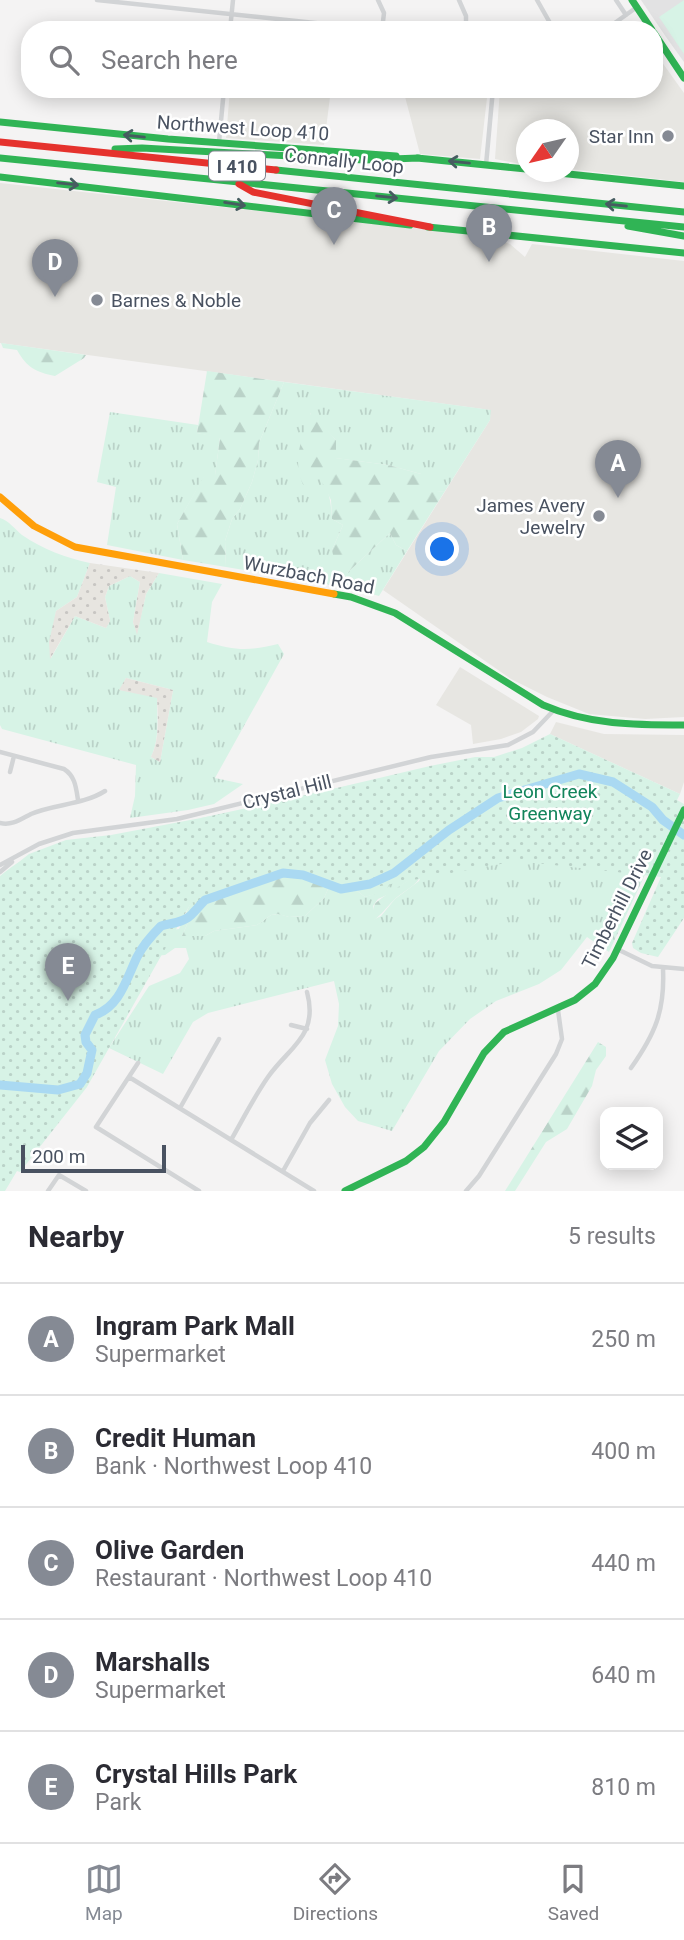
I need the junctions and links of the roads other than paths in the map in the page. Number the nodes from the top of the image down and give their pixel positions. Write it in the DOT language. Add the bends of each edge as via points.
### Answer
graph roads {
  1 [pos="97,0"];
  2 [pos="233,0"];
  3 [pos="378,0"];
  4 [pos="459,0"];
  5 [pos="537,0"];
  6 [pos="616,0"];
  7 [pos="634,4"];
  8 [pos="232,14"];
  9 [pos="626,15"];
  10 [pos="231,21"];
  11 [pos="298,21"];
  12 [pos="383,21"];
  13 [pos="466,21"];
  14 [pos="549,21"];
  15 [pos="618,21"];
  16 [pos="646,21"];
  17 [pos="663,47"];
  18 [pos="684,78"];
  19 [pos="223,98"];
  20 [pos="492,98"];
  21 [pos="0,122"];
  22 [pos="0,142"];
  23 [pos="219,142"];
  24 [pos="88,150"];
  25 [pos="0,158"];
  26 [pos="419,158"];
  27 [pos="486,165"];
  28 [pos="516,168"];
  29 [pos="579,175"];
  30 [pos="0,177"];
  31 [pos="237,183"];
  32 [pos="684,186"];
  33 [pos="684,212"];
  34 [pos="602,219"];
  35 [pos="430,227"];
  36 [pos="684,227"];
  37 [pos="684,236"];
  38 [pos="684,253"];
  39 [pos="0,497"];
  40 [pos="554,710"];
  41 [pos="684,725"];
  42 [pos="0,752"];
  43 [pos="14,756"];
  44 [pos="10,772"];
  45 [pos="104,791"];
  46 [pos="78,800"];
  47 [pos="684,810"];
  48 [pos="0,823"];
  49 [pos="12,861"];
  50 [pos="0,865"];
  51 [pos="0,872"];
  52 [pos="617,949"];
  53 [pos="663,968"];
  54 [pos="684,969"];
  55 [pos="307,992"];
  56 [pos="558,1010"];
  57 [pos="291,1025"];
  58 [pos="307,1029"];
  59 [pos="219,1039"];
  60 [pos="138,1063"];
  61 [pos="631,1068"];
  62 [pos="130,1077"];
  63 [pos="329,1100"];
  64 [pos="180,1108"];
  65 [pos="232,1140"];
  66 [pos="283,1171"];
  67 [pos="48,1191"];
  68 [pos="86,1191"];
  69 [pos="200,1191"];
  70 [pos="314,1191"];
  71 [pos="345,1191"];
  72 [pos="466,1191"];
  1 -- 8 [label="street"];
  2 -- 8 [label="street"];
  3 -- 12 [label="street"];
  4 -- 13 [label="street"];
  5 -- 14 [label="street"];
  6 -- 9 [label="street"];
  7 -- 9 [label="street"];
  7 -- 16 [label="main road"];
  8 -- 10 [label="street"];
  8 -- 11 [label="street"];
  9 -- 15 [label="street"];
  17 -- 18 [label="main road"];
  19 -- 23 [label="street"];
  20 -- 27 [label="street"];
  23 -- 21 [label="main road, Northwest Loop 410, one-way"];
  22 -- 24 [label="main road, Connally Loop / I 410"];
  23 -- 26 [label="main road, Northwest Loop 410"];
  24 -- 26 [label="main road"];
  33 -- 24 [label="main road, Connally Loop / I 410, one-way"];
  25 -- 31 [label="main road, Connally Loop / I 410"];
  27 -- 26 [label="main road, Northwest Loop 410, one-way"];
  27 -- 28 [label="main road, Northwest Loop 410"];
  29 -- 32 [label="main road"];
  30 -- 35 [label="main road, one-way"];
  31 -- 34 [label="main road, Connally Loop / I 410, one-way"];
  31 -- 35 [label="main road" via="253,192"];
  34 -- 36 [label="main road, Connally Loop / I 410"];
  34 -- 37 [label="main road"];
  35 -- 38 [label="main road"];
  39 -- 40 [label="main road, Wurzbach Road" via="41,532 75,547 351,597 383,607"];
  40 -- 41 [label="main road, Wurzbach Road" via="598,723"];
  40 -- 49 [label="street, Crystal Hill" via="533,733 508,745 431,757 177,819 72,833 39,844"];
  42 -- 43 [label="street"];
  43 -- 44 [label="street"];
  43 -- 46 [label="street" via="69,772"];
  45 -- 46 [label="street"];
  46 -- 48 [label="street" via="43,809 12,824"];
  47 -- 52 [label="main road, Timberhill Drive"];
  49 -- 50 [label="street, Crystal Hill"];
  49 -- 51 [label="street, Crystal Hill"];
  52 -- 53 [label="street"];
  52 -- 56 [label="main road, Timberhill Drive" via="594,984"];
  53 -- 54 [label="street"];
  53 -- 61 [label="street" via="659,1020"];
  55 -- 58 [label="street"];
  56 -- 71 [label="main road, Timberhill Drive" via="501,1035 422,1149"];
  56 -- 72 [label="street" via="562,1039 556,1054"];
  57 -- 58 [label="street"];
  58 -- 65 [label="street" via="269,1076"];
  59 -- 64 [label="street"];
  60 -- 62 [label="street"];
  62 -- 64 [label="street"];
  62 -- 69 [label="street" via="96,1128"];
  63 -- 66 [label="street"];
  64 -- 65 [label="street"];
  65 -- 66 [label="street"];
  66 -- 70 [label="street"];
  67 -- 68 [label="street" via="59,1175"];
}
